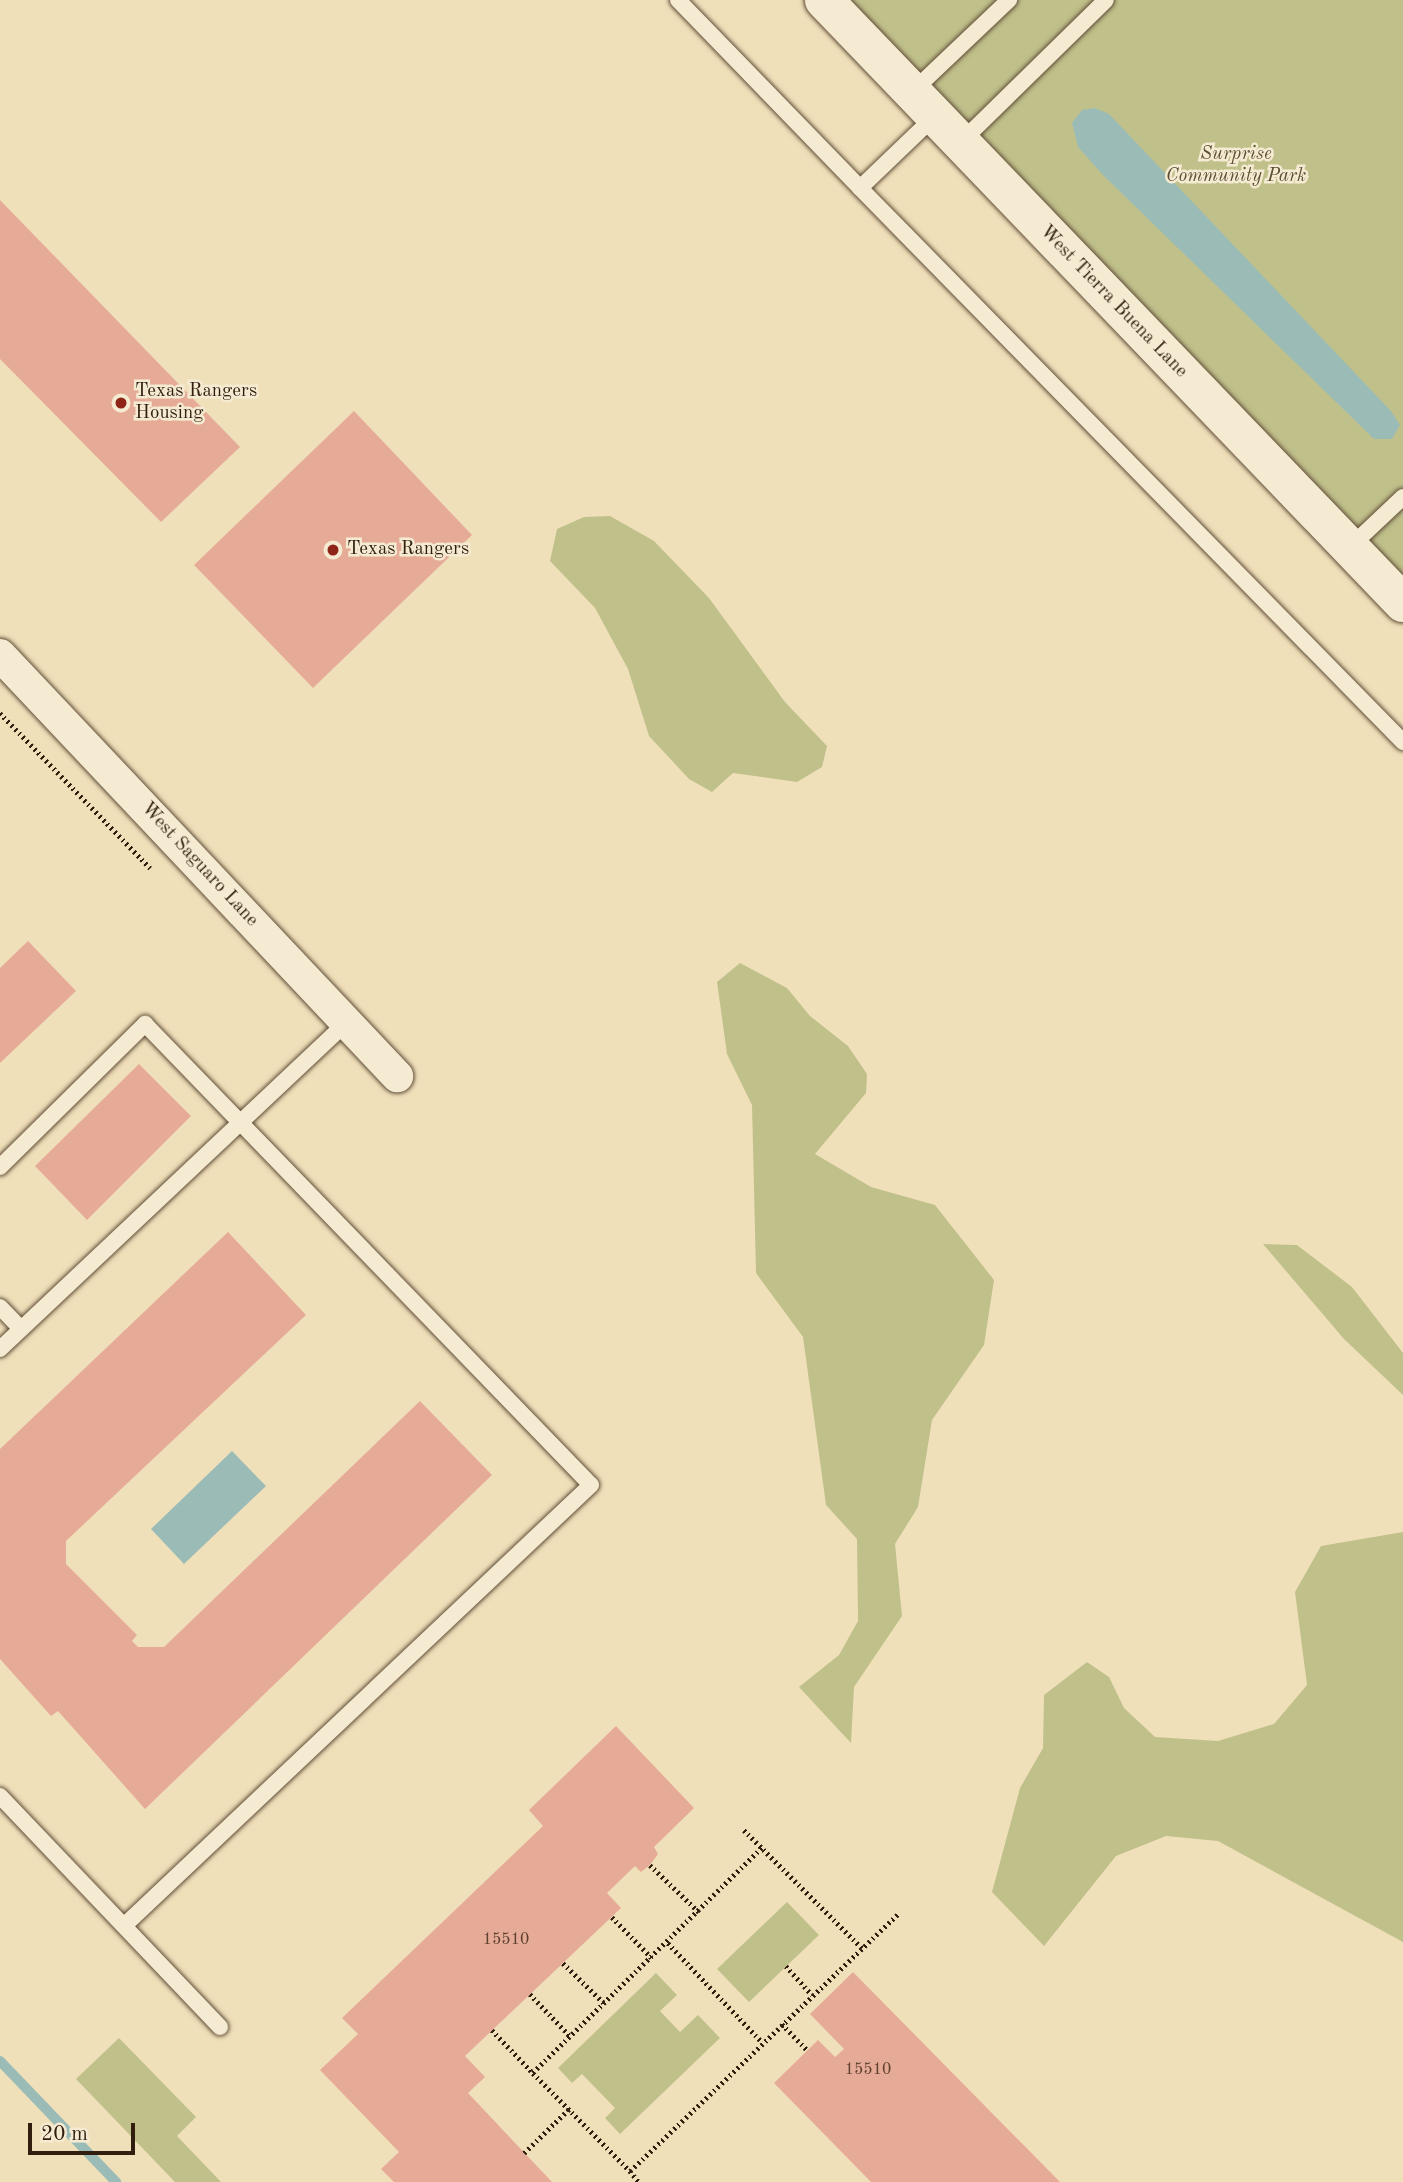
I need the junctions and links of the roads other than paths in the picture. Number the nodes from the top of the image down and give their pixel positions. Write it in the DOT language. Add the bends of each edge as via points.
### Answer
graph roads {
  1 [pos="678,0"];
  2 [pos="824,0"];
  3 [pos="1009,0"];
  4 [pos="1106,0"];
  5 [pos="935,117"];
  6 [pos="860,188"];
  7 [pos="1403,497"];
  8 [pos="1350,547"];
  9 [pos="1401,598"];
  10 [pos="0,655"];
  11 [pos="1403,742"];
  12 [pos="347,1022"];
  13 [pos="397,1076"];
  14 [pos="240,1123"];
  15 [pos="0,1167"];
  16 [pos="0,1307"];
  17 [pos="21,1329"];
  18 [pos="0,1349"];
  19 [pos="0,1796"];
  20 [pos="126,1924"];
  21 [pos="220,2027"];
  1 -- 6 [label="lane"];
  2 -- 5 [label="street, West Tierra Buena Lane"];
  3 -- 5 [label="lane"];
  4 -- 5 [label="lane"];
  5 -- 6 [label="lane"];
  5 -- 8 [label="street, West Tierra Buena Lane"];
  6 -- 11 [label="lane"];
  7 -- 8 [label="lane"];
  8 -- 9 [label="street, West Tierra Buena Lane"];
  10 -- 12 [label="street, West Saguaro Lane"];
  12 -- 13 [label="street, West Saguaro Lane"];
  12 -- 14 [label="lane"];
  14 -- 15 [label="lane" via="145,1024"];
  14 -- 17 [label="lane"];
  14 -- 20 [label="lane" via="591,1485"];
  16 -- 17 [label="lane"];
  17 -- 18 [label="lane"];
  19 -- 20 [label="lane"];
  20 -- 21 [label="lane"];
}
